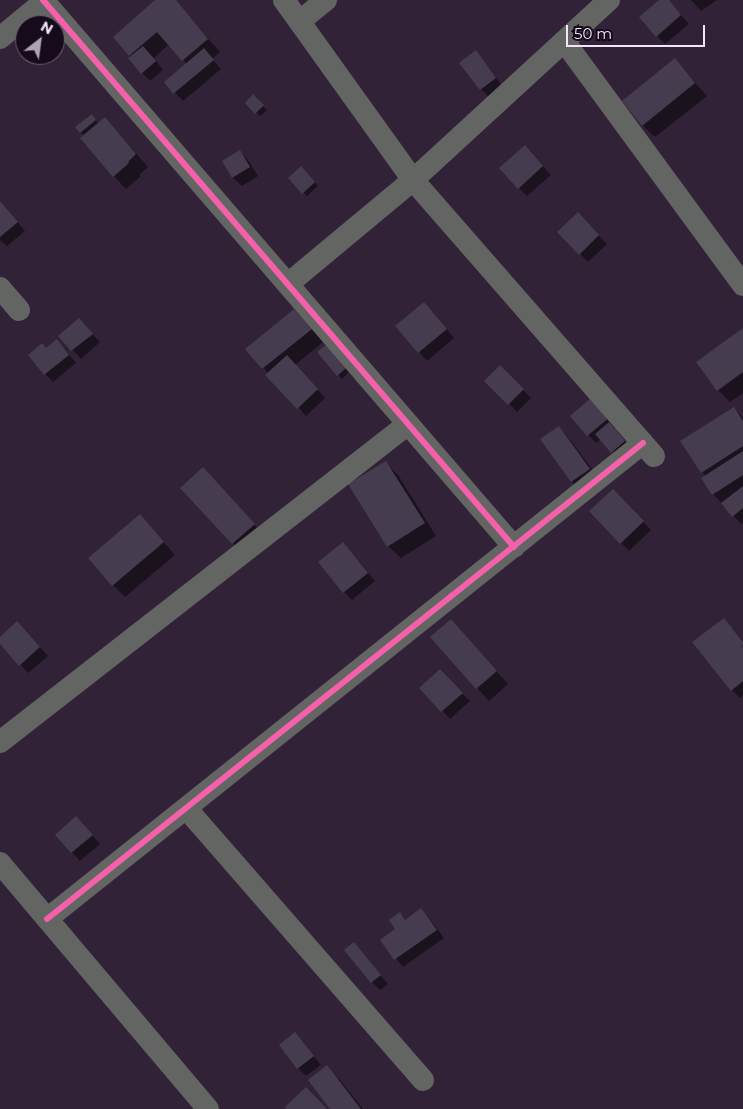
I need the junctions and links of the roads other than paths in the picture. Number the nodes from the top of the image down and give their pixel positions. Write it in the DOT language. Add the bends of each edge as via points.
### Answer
graph roads {
  1 [pos="284,0"];
  2 [pos="326,0"];
  3 [pos="609,0"];
  4 [pos="44,1"];
  5 [pos="300,21"];
  6 [pos="0,38"];
  7 [pos="564,41"];
  8 [pos="413,180"];
  9 [pos="288,284"];
  10 [pos="743,285"];
  11 [pos="0,288"];
  12 [pos="19,310"];
  13 [pos="408,424"];
  14 [pos="514,547"];
  15 [pos="0,742"];
  16 [pos="186,808"];
  17 [pos="0,863"];
  18 [pos="48,919"];
  19 [pos="423,1080"];
  20 [pos="208,1109"];
  1 -- 5 [label="street"];
  2 -- 5 [label="street"];
  3 -- 7 [label="street"];
  4 -- 6 [label="street"];
  4 -- 9 [label="street"];
  5 -- 8 [label="street"];
  7 -- 8 [label="street"];
  7 -- 10 [label="street"];
  8 -- 9 [label="street"];
  8 -- 14 [label="street" via="649,449"];
  9 -- 13 [label="street"];
  11 -- 12 [label="street"];
  13 -- 14 [label="street"];
  13 -- 15 [label="street"];
  14 -- 16 [label="street"];
  16 -- 18 [label="street"];
  16 -- 19 [label="street"];
  17 -- 18 [label="street"];
  18 -- 20 [label="street"];
}
